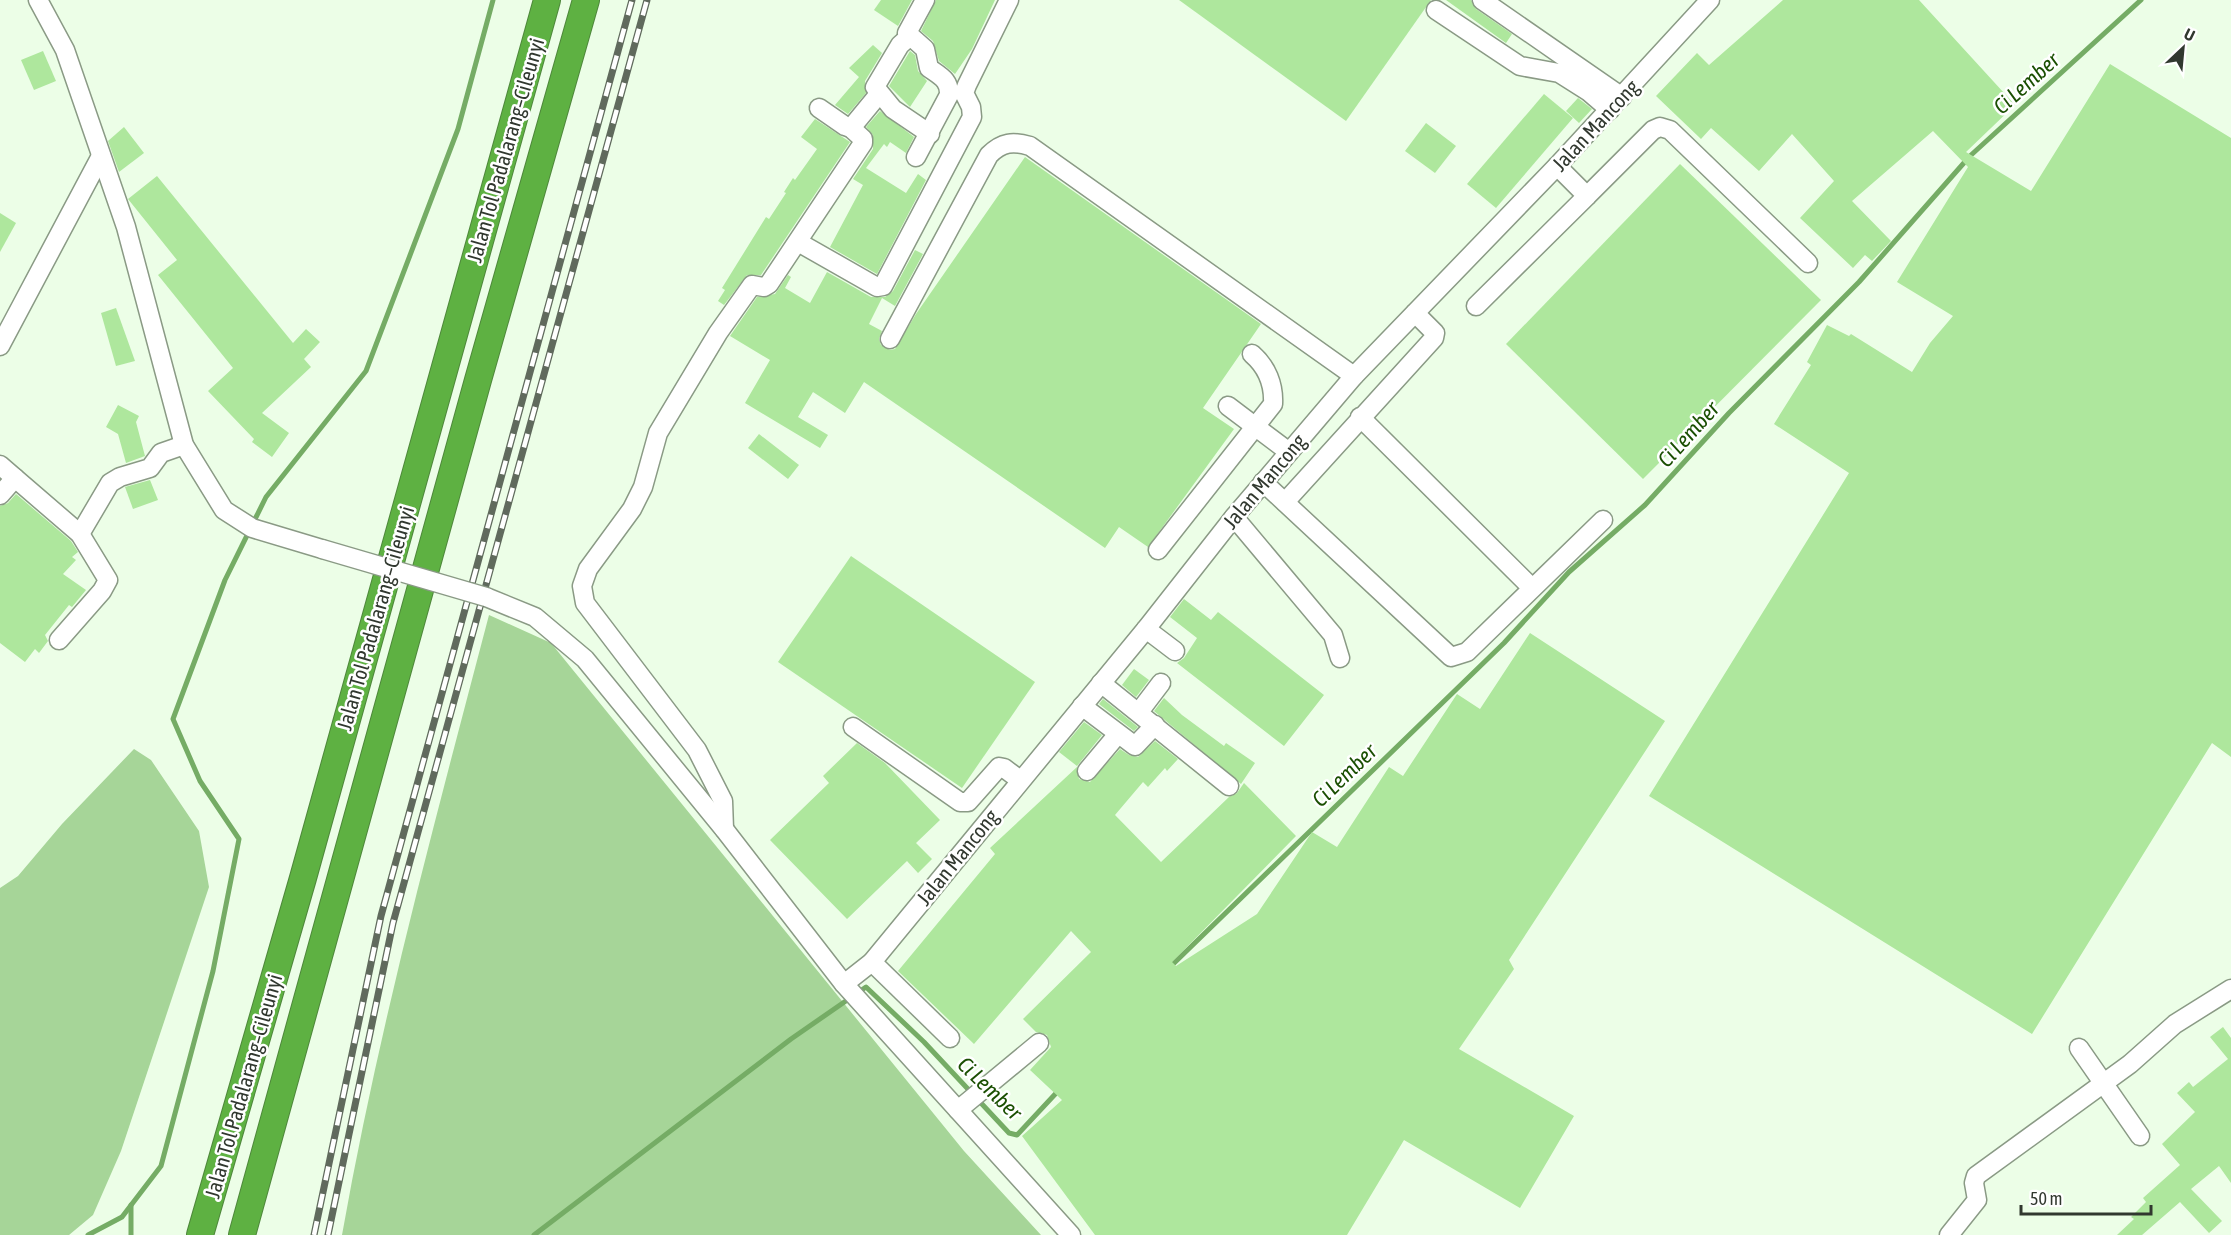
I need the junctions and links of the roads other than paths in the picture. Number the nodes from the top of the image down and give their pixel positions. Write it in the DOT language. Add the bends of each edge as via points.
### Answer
graph roads {
  1 [pos="38,0"];
  2 [pos="547,0"];
  3 [pos="586,0"];
  4 [pos="925,0"];
  5 [pos="1009,0"];
  6 [pos="1482,0"];
  7 [pos="1710,0"];
  8 [pos="1437,10"];
  9 [pos="909,37"];
  10 [pos="879,94"];
  11 [pos="1616,104"];
  12 [pos="819,108"];
  13 [pos="851,128"];
  14 [pos="930,134"];
  15 [pos="101,156"];
  16 [pos="916,157"];
  17 [pos="1557,166"];
  18 [pos="1587,196"];
  19 [pos="798,242"];
  20 [pos="1808,263"];
  21 [pos="1476,306"];
  22 [pos="1415,313"];
  23 [pos="890,339"];
  24 [pos="4,341"];
  25 [pos="1252,354"];
  26 [pos="0,361"];
  27 [pos="1354,376"];
  28 [pos="1228,406"];
  29 [pos="1360,417"];
  30 [pos="1257,427"];
  31 [pos="184,445"];
  32 [pos="1289,452"];
  33 [pos="0,465"];
  34 [pos="15,478"];
  35 [pos="1263,482"];
  36 [pos="0,495"];
  37 [pos="1285,502"];
  38 [pos="1234,517"];
  39 [pos="1603,520"];
  40 [pos="80,534"];
  41 [pos="1158,550"];
  42 [pos="1532,588"];
  43 [pos="1146,628"];
  44 [pos="59,640"];
  45 [pos="1176,651"];
  46 [pos="1340,658"];
  47 [pos="1101,683"];
  48 [pos="1161,683"];
  49 [pos="1082,706"];
  50 [pos="1139,712"];
  51 [pos="1155,725"];
  52 [pos="853,727"];
  53 [pos="1118,734"];
  54 [pos="1087,771"];
  55 [pos="1020,780"];
  56 [pos="1229,786"];
  57 [pos="724,828"];
  58 [pos="858,980"];
  59 [pos="2231,989"];
  60 [pos="950,1038"];
  61 [pos="1039,1043"];
  62 [pos="2079,1048"];
  63 [pos="2103,1084"];
  64 [pos="968,1101"];
  65 [pos="2140,1137"];
  66 [pos="200,1235"];
  67 [pos="242,1235"];
  68 [pos="1071,1235"];
  69 [pos="1949,1235"];
  1 -- 15 [label="street" via="65,50"];
  2 -- 66 [label="highway, Jalan Tol Padalarang–Cileunyi"];
  3 -- 67 [label="highway, Jalan Tol Padalarang–Cileunyi"];
  4 -- 9 [label="street" via="907,29"];
  5 -- 19 [label="street" via="964,93 972,117 883,286 878,287"];
  6 -- 11 [label="street"];
  7 -- 11 [label="street, Jalan Mancong"];
  8 -- 11 [label="street" via="1520,66 1559,73"];
  9 -- 10 [label="street" via="878,80 875,87"];
  9 -- 14 [label="street" via="925,49 930,68 950,87"];
  10 -- 13 [label="street"];
  10 -- 14 [label="street" via="893,109"];
  11 -- 17 [label="street, Jalan Mancong"];
  12 -- 13 [label="street"];
  13 -- 19 [label="street" via="863,143"];
  14 -- 16 [label="street"];
  15 -- 24 [label="street"];
  15 -- 31 [label="street" via="126,227"];
  17 -- 18 [label="street"];
  17 -- 22 [label="street, Jalan Mancong"];
  18 -- 20 [label="street" via="1653,130 1670,130"];
  18 -- 21 [label="street"];
  19 -- 57 [label="street" via="769,284 752,285 718,333 658,434 643,487 632,508 588,569 582,586 585,603 697,750 723,801"];
  22 -- 27 [label="street, Jalan Mancong"];
  22 -- 29 [label="street" via="1435,333 1434,338"];
  23 -- 27 [label="street" via="990,155 1006,143 1018,142 1030,146 1106,198"];
  24 -- 26 [label="street"];
  25 -- 30 [label="street" via="1274,388 1273,404"];
  27 -- 32 [label="street, Jalan Mancong"];
  28 -- 30 [label="street"];
  29 -- 37 [label="street"];
  29 -- 42 [label="street"];
  30 -- 32 [label="street"];
  30 -- 41 [label="street"];
  31 -- 40 [label="street" via="161,453 150,468 110,483"];
  31 -- 57 [label="street, bridge" via="224,510 252,528 486,597 535,617 585,659"];
  32 -- 35 [label="street, Jalan Mancong"];
  33 -- 34 [label="street"];
  34 -- 36 [label="street"];
  34 -- 40 [label="street"];
  35 -- 37 [label="street"];
  35 -- 38 [label="street, Jalan Mancong"];
  37 -- 42 [label="street" via="1451,657 1467,652"];
  38 -- 43 [label="street, Jalan Mancong"];
  38 -- 46 [label="street" via="1333,635"];
  39 -- 42 [label="street"];
  40 -- 44 [label="street" via="108,580"];
  43 -- 45 [label="street"];
  43 -- 47 [label="street, Jalan Mancong"];
  47 -- 49 [label="street, Jalan Mancong"];
  47 -- 50 [label="street"];
  48 -- 50 [label="street"];
  49 -- 53 [label="street"];
  49 -- 55 [label="street, Jalan Mancong"];
  50 -- 51 [label="street"];
  51 -- 53 [label="street" via="1138,747"];
  51 -- 56 [label="street"];
  52 -- 55 [label="street" via="960,802 968,802 999,767"];
  53 -- 54 [label="street"];
  55 -- 58 [label="street, Jalan Mancong"];
  57 -- 58 [label="street"];
  58 -- 60 [label="street"];
  58 -- 64 [label="street"];
  59 -- 63 [label="street" via="2175,1024"];
  61 -- 64 [label="street"];
  62 -- 63 [label="street"];
  63 -- 65 [label="street"];
  63 -- 69 [label="street" via="1976,1176 1977,1200"];
  64 -- 68 [label="street"];
}
